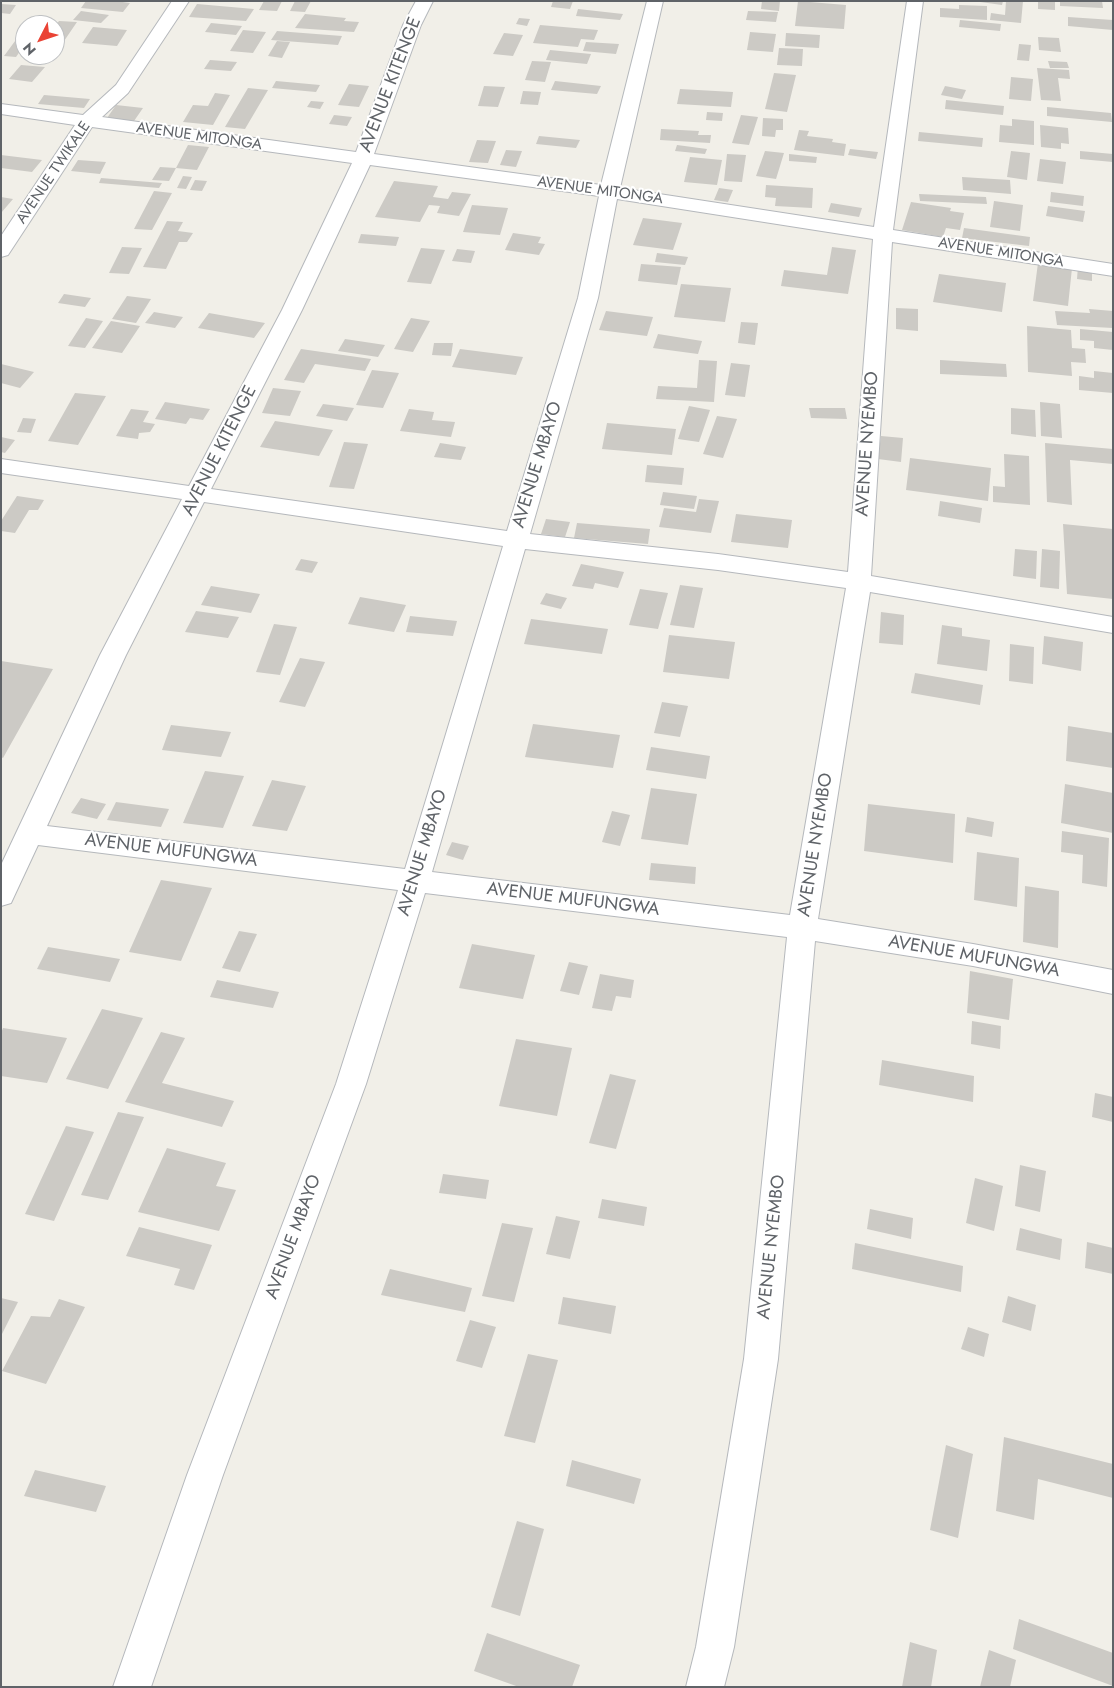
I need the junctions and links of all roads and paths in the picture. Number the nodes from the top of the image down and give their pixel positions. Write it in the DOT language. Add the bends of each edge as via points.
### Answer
graph roads {
  1 [pos="181,1"];
  2 [pos="425,1"];
  3 [pos="655,1"];
  4 [pos="915,1"];
  5 [pos="1,109"];
  6 [pos="86,122"];
  7 [pos="363,159"];
  8 [pos="609,192"];
  9 [pos="883,235"];
  10 [pos="1,252"];
  11 [pos="1113,270"];
  12 [pos="1,466"];
  13 [pos="198,493"];
  14 [pos="516,540"];
  15 [pos="859,582"];
  16 [pos="1113,625"];
  17 [pos="30,834"];
  18 [pos="415,881"];
  19 [pos="1,895"];
  20 [pos="802,928"];
  21 [pos="1113,982"];
  22 [pos="132,1687"];
  23 [pos="705,1687"];
  1 -- 6 [label="street, AVENUE TWIKALE" via="122,89"];
  2 -- 7 [label="street, AVENUE KITENGE" via="412,25"];
  3 -- 8 [label="street, AVENUE MBAYO"];
  4 -- 9 [label="street, AVENUE NYEMBO"];
  5 -- 6 [label="street, AVENUE MITONGA"];
  6 -- 7 [label="street, AVENUE MITONGA"];
  6 -- 10 [label="street, AVENUE TWIKALE"];
  7 -- 8 [label="street, AVENUE MITONGA"];
  7 -- 13 [label="street, AVENUE KITENGE" via="292,310"];
  8 -- 9 [label="street, AVENUE MITONGA"];
  8 -- 14 [label="street, AVENUE MBAYO" via="588,298"];
  9 -- 11 [label="street, AVENUE MITONGA"];
  9 -- 15 [label="street, AVENUE NYEMBO"];
  12 -- 13 [label="street"];
  13 -- 14 [label="street"];
  13 -- 17 [label="street, AVENUE KITENGE" via="112,655"];
  14 -- 15 [label="street" via="718,562"];
  14 -- 18 [label="street, AVENUE MBAYO"];
  15 -- 16 [label="street"];
  15 -- 20 [label="street, AVENUE NYEMBO"];
  17 -- 18 [label="street, AVENUE MUFUNGWA"];
  17 -- 19 [label="street, AVENUE KITENGE"];
  18 -- 20 [label="street, AVENUE MUFUNGWA"];
  18 -- 22 [label="street, AVENUE MBAYO" via="351,1084 205,1476"];
  20 -- 21 [label="street, AVENUE MUFUNGWA" via="974,955"];
  20 -- 23 [label="street, AVENUE NYEMBO" via="761,1360 716,1638"];
}
